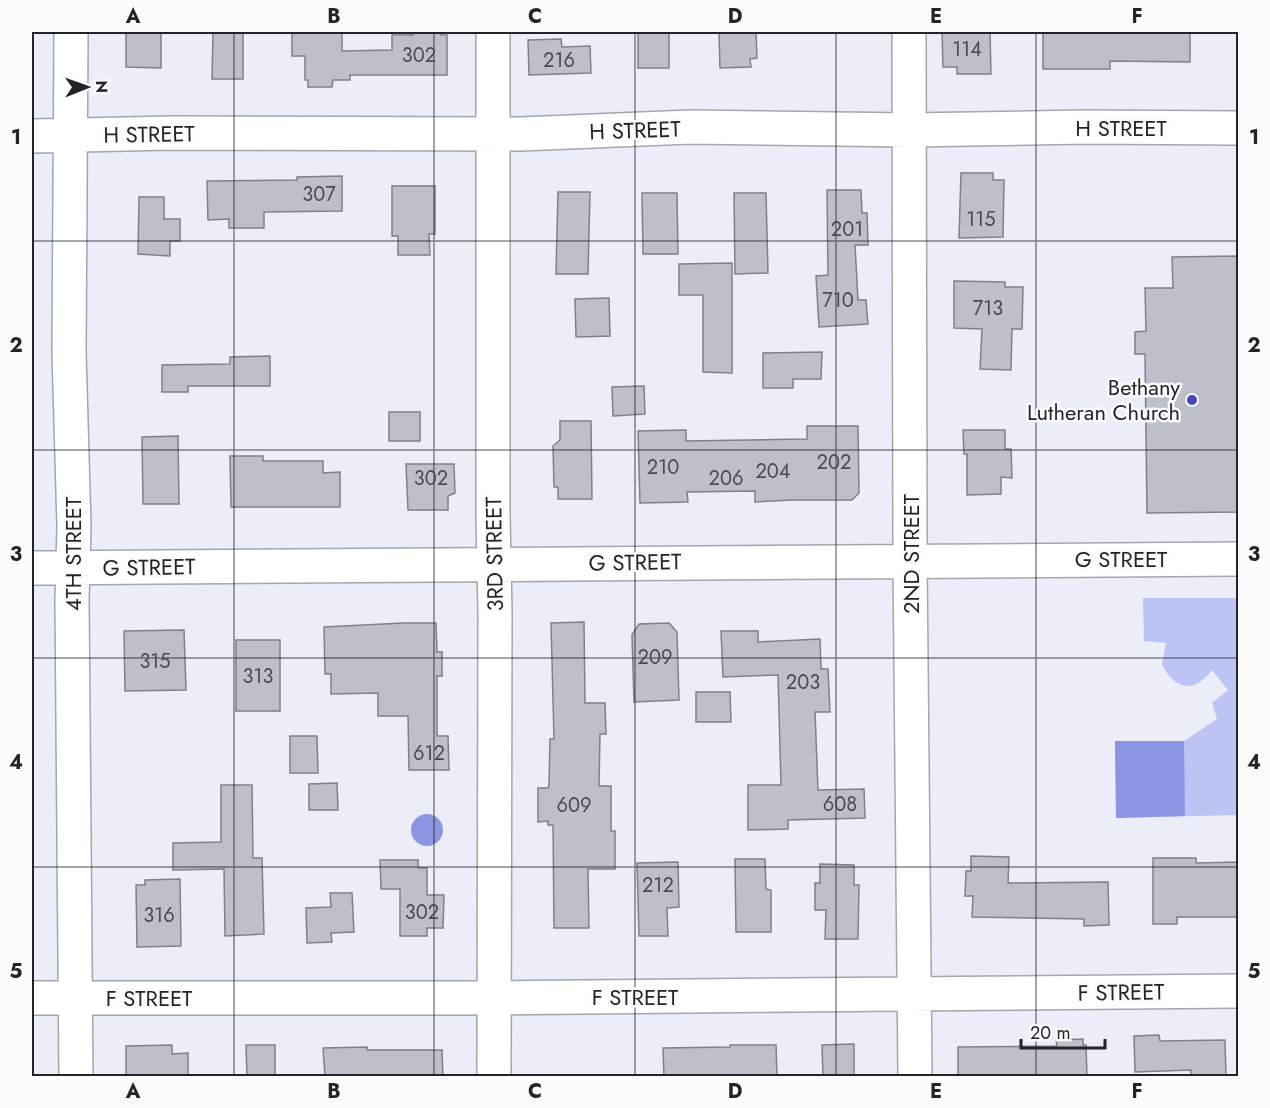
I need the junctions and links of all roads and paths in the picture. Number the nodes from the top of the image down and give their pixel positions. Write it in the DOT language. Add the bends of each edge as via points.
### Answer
graph roads {
  1 [pos="71,32"];
  2 [pos="493,32"];
  3 [pos="909,32"];
  4 [pos="1239,128"];
  5 [pos="910,130"];
  6 [pos="492,134"];
  7 [pos="71,135"];
  8 [pos="32,136"];
  9 [pos="1239,559"];
  10 [pos="910,560"];
  11 [pos="495,564"];
  12 [pos="32,567"];
  13 [pos="73,568"];
  14 [pos="1239,991"];
  15 [pos="915,995"];
  16 [pos="32,998"];
  17 [pos="76,998"];
  18 [pos="495,998"];
  19 [pos="76,1077"];
  20 [pos="494,1077"];
  21 [pos="915,1077"];
  1 -- 7 [label="street, 4TH STREET"];
  2 -- 6 [label="street, 3RD STREET"];
  3 -- 5 [label="street, 2ND STREET"];
  4 -- 5 [label="street, H STREET"];
  5 -- 6 [label="street, H STREET" via="690,128"];
  5 -- 10 [label="street, 2ND STREET"];
  6 -- 7 [label="street, H STREET"];
  6 -- 11 [label="street, 3RD STREET"];
  7 -- 8 [label="street, H STREET"];
  7 -- 13 [label="street, 4TH STREET" via="69,352"];
  9 -- 10 [label="street, G STREET"];
  10 -- 11 [label="street, G STREET"];
  10 -- 15 [label="street, 2ND STREET"];
  11 -- 13 [label="street, G STREET"];
  11 -- 18 [label="street, 3RD STREET"];
  12 -- 13 [label="street, G STREET"];
  13 -- 17 [label="street, 4TH STREET"];
  14 -- 15 [label="street, F STREET"];
  15 -- 18 [label="street, F STREET"];
  15 -- 21 [label="street, 2ND STREET"];
  16 -- 17 [label="street, F STREET"];
  17 -- 18 [label="street, F STREET"];
  17 -- 19 [label="street, 4TH STREET"];
  18 -- 20 [label="street, 3RD STREET"];
}
